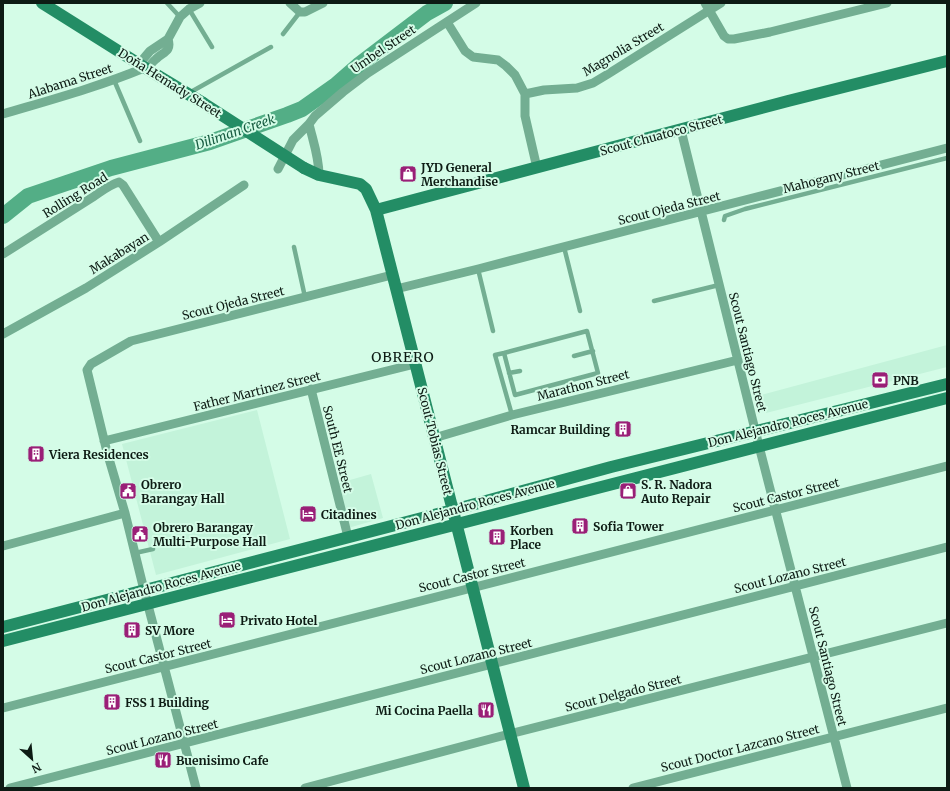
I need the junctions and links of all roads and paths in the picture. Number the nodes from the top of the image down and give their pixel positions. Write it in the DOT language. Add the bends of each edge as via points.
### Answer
graph roads {
  1 [pos="42,3"];
  2 [pos="167,3"];
  3 [pos="200,3"];
  4 [pos="290,3"];
  5 [pos="323,3"];
  6 [pos="476,3"];
  7 [pos="721,3"];
  8 [pos="887,3"];
  9 [pos="707,7"];
  10 [pos="189,9"];
  11 [pos="300,12"];
  12 [pos="180,16"];
  13 [pos="447,22"];
  14 [pos="284,34"];
  15 [pos="212,47"];
  16 [pos="271,47"];
  17 [pos="947,61"];
  18 [pos="143,67"];
  19 [pos="114,80"];
  20 [pos="188,93"];
  21 [pos="525,94"];
  22 [pos="3,114"];
  23 [pos="310,124"];
  24 [pos="681,130"];
  25 [pos="140,141"];
  26 [pos="947,148"];
  27 [pos="947,158"];
  28 [pos="537,168"];
  29 [pos="278,169"];
  30 [pos="319,175"];
  31 [pos="244,184"];
  32 [pos="376,210"];
  33 [pos="701,212"];
  34 [pos="724,220"];
  35 [pos="159,242"];
  36 [pos="564,247"];
  37 [pos="294,248"];
  38 [pos="3,254"];
  39 [pos="478,270"];
  40 [pos="392,275"];
  41 [pos="719,285"];
  42 [pos="396,289"];
  43 [pos="306,297"];
  44 [pos="654,301"];
  45 [pos="580,311"];
  46 [pos="494,331"];
  47 [pos="3,334"];
  48 [pos="593,351"];
  49 [pos="504,353"];
  50 [pos="574,356"];
  51 [pos="738,360"];
  52 [pos="415,364"];
  53 [pos="520,370"];
  54 [pos="509,373"];
  55 [pos="947,384"];
  56 [pos="311,389"];
  57 [pos="947,398"];
  58 [pos="512,415"];
  59 [pos="756,432"];
  60 [pos="434,438"];
  61 [pos="104,441"];
  62 [pos="759,446"];
  63 [pos="947,466"];
  64 [pos="453,510"];
  65 [pos="776,510"];
  66 [pos="125,513"];
  67 [pos="456,524"];
  68 [pos="348,538"];
  69 [pos="3,546"];
  70 [pos="947,547"];
  71 [pos="153,549"];
  72 [pos="135,553"];
  73 [pos="795,586"];
  74 [pos="473,588"];
  75 [pos="144,590"];
  76 [pos="148,604"];
  77 [pos="41,617"];
  78 [pos="947,623"];
  79 [pos="3,627"];
  80 [pos="44,630"];
  81 [pos="3,641"];
  82 [pos="813,657"];
  83 [pos="492,664"];
  84 [pos="165,666"];
  85 [pos="3,708"];
  86 [pos="947,708"];
  87 [pos="510,734"];
  88 [pos="834,737"];
  89 [pos="185,743"];
  90 [pos="10,788"];
  91 [pos="196,788"];
  92 [pos="305,788"];
  93 [pos="524,788"];
  94 [pos="633,788"];
  95 [pos="847,788"];
  1 -- 18 [label="main road, Doña Hemady Street"];
  2 -- 12 [label="lane"];
  3 -- 10 [label="street"];
  4 -- 11 [label="street"];
  5 -- 11 [label="street"];
  6 -- 13 [label="street, Umbel Street"];
  7 -- 9 [label="street, Magnolia Street"];
  8 -- 9 [label="street" via="734,39 724,36"];
  9 -- 21 [label="street, Magnolia Street" via="593,83 578,88"];
  10 -- 12 [label="street"];
  10 -- 15 [label="lane"];
  11 -- 14 [label="lane"];
  12 -- 18 [label="street" via="168,39 150,52"];
  13 -- 21 [label="street" via="465,51 473,57 498,60 515,75"];
  13 -- 23 [label="street, Umbel Street" via="368,73 315,116"];
  16 -- 20 [label="lane"];
  17 -- 24 [label="main road, Scout Chuatoco Street"];
  18 -- 19 [label="street, Alabama Street"];
  18 -- 20 [label="main road, Doña Hemady Street"];
  19 -- 22 [label="street, Alabama Street"];
  19 -- 25 [label="lane"];
  20 -- 30 [label="main road, Doña Hemady Street, bridge" via="304,168"];
  21 -- 28 [label="street" via="525,116"];
  23 -- 29 [label="street, Umbel Street" via="293,140"];
  23 -- 30 [label="street"];
  24 -- 28 [label="main road, Scout Chuatoco Street"];
  24 -- 33 [label="street, Scout Santiago Street"];
  26 -- 33 [label="street, Scout Ojeda Street"];
  27 -- 34 [label="lane, Mahogany Street" via="745,209 724,216"];
  28 -- 32 [label="main road, Scout Chuatoco Street"];
  30 -- 32 [label="main road, Doña Hemady Street" via="360,184 366,189"];
  31 -- 35 [label="street, Makabayan"];
  32 -- 40 [label="main road, Scout Tobias Street"];
  33 -- 36 [label="street, Scout Ojeda Street"];
  33 -- 41 [label="street, Scout Santiago Street"];
  35 -- 38 [label="street, Rolling Road" via="119,182"];
  35 -- 47 [label="street, Makabayan" via="86,288"];
  36 -- 39 [label="street, Scout Ojeda Street"];
  36 -- 45 [label="lane"];
  37 -- 43 [label="lane"];
  39 -- 42 [label="street, Scout Ojeda Street"];
  39 -- 46 [label="lane"];
  40 -- 42 [label="main road, Scout Tobias Street"];
  40 -- 43 [label="street, Scout Ojeda Street"];
  41 -- 44 [label="lane"];
  41 -- 51 [label="street, Scout Santiago Street"];
  42 -- 52 [label="main road, Scout Tobias Street"];
  43 -- 61 [label="street, Scout Ojeda Street" via="131,341 91,364 87,370"];
  48 -- 49 [label="lane" via="587,331"];
  48 -- 50 [label="lane"];
  48 -- 54 [label="lane" via="598,373 560,383 514,395"];
  49 -- 54 [label="lane"];
  49 -- 58 [label="lane" via="495,356"];
  51 -- 58 [label="street, Marathon Street"];
  51 -- 59 [label="street, Scout Santiago Street"];
  52 -- 56 [label="street, Father Martinez Street"];
  52 -- 60 [label="main road, Scout Tobias Street"];
  53 -- 54 [label="lane"];
  55 -- 59 [label="main road, Don Alejandro Roces Avenue"];
  56 -- 61 [label="street, Father Martinez Street"];
  56 -- 68 [label="street, South EE Street"];
  57 -- 62 [label="main road, Don Alejandro Roces Avenue"];
  58 -- 60 [label="street, Marathon Street"];
  59 -- 62 [label="street, Scout Santiago Street"];
  59 -- 64 [label="main road, Don Alejandro Roces Avenue" via="611,467"];
  60 -- 64 [label="main road, Scout Tobias Street"];
  61 -- 66 [label="street"];
  62 -- 65 [label="street, Scout Santiago Street"];
  62 -- 67 [label="main road, Don Alejandro Roces Avenue"];
  63 -- 65 [label="street, Scout Castor Street"];
  64 -- 67 [label="main road, Scout Tobias Street"];
  64 -- 68 [label="main road, Don Alejandro Roces Avenue"];
  65 -- 73 [label="street, Scout Santiago Street"];
  65 -- 74 [label="street, Scout Castor Street"];
  66 -- 69 [label="street"];
  66 -- 72 [label="street"];
  67 -- 74 [label="main road, Scout Tobias Street"];
  67 -- 76 [label="main road, Don Alejandro Roces Avenue"];
  68 -- 75 [label="main road, Don Alejandro Roces Avenue"];
  70 -- 73 [label="street, Scout Lozano Street"];
  71 -- 72 [label="lane"];
  72 -- 75 [label="street"];
  73 -- 82 [label="street, Scout Santiago Street"];
  73 -- 83 [label="street, Scout Lozano Street"];
  74 -- 83 [label="main road, Scout Tobias Street"];
  74 -- 84 [label="street, Scout Castor Street"];
  75 -- 76 [label="street"];
  75 -- 77 [label="main road, Don Alejandro Roces Avenue"];
  76 -- 80 [label="main road, Don Alejandro Roces Avenue"];
  76 -- 84 [label="street"];
  77 -- 79 [label="main road, Don Alejandro Roces Avenue"];
  77 -- 80 [label="main road"];
  78 -- 82 [label="street, Scout Delgado Street"];
  80 -- 81 [label="main road, Don Alejandro Roces Avenue"];
  82 -- 87 [label="street, Scout Delgado Street"];
  82 -- 88 [label="street, Scout Santiago Street"];
  83 -- 87 [label="main road, Scout Tobias Street"];
  83 -- 89 [label="street, Scout Lozano Street"];
  84 -- 85 [label="street, Scout Castor Street"];
  84 -- 89 [label="street"];
  86 -- 88 [label="street, Scout Doctor Lazcano Street"];
  87 -- 92 [label="street, Scout Delgado Street"];
  87 -- 93 [label="main road, Scout Tobias Street"];
  88 -- 94 [label="street, Scout Doctor Lazcano Street"];
  88 -- 95 [label="street, Scout Santiago Street"];
  89 -- 90 [label="street, Scout Lozano Street"];
  89 -- 91 [label="street"];
}
